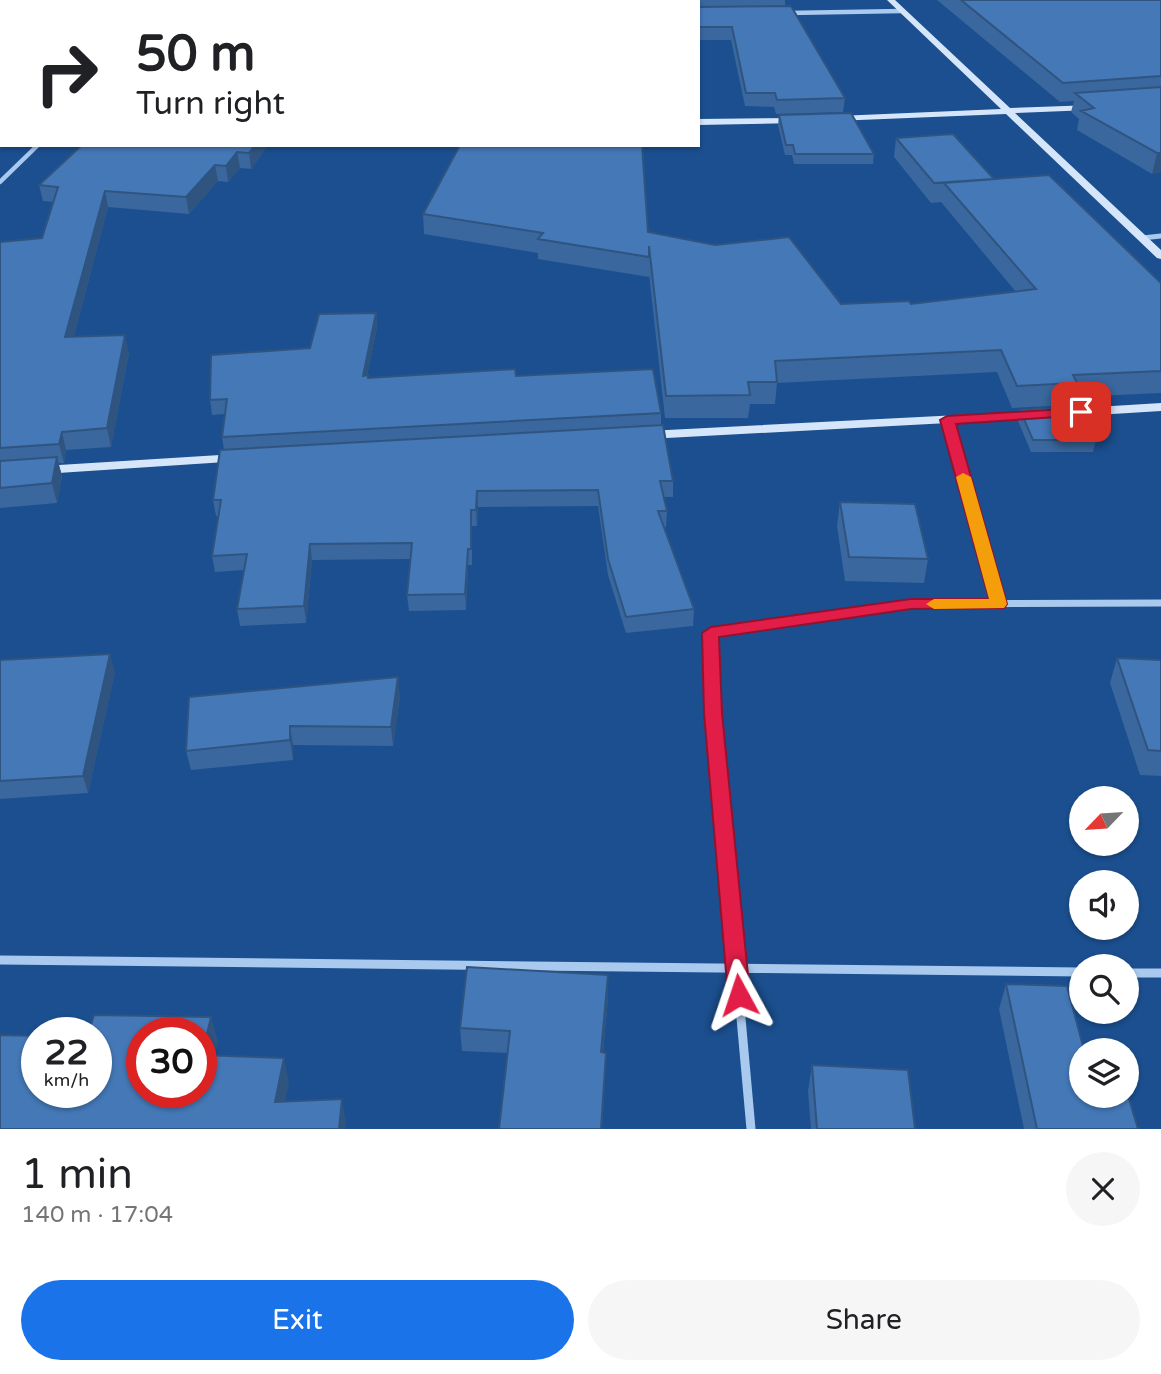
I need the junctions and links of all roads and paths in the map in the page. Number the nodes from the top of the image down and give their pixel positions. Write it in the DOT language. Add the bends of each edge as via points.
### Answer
graph roads {
  1 [pos="891,0"];
  2 [pos="902,11"];
  3 [pos="780,13"];
  4 [pos="1101,106"];
  5 [pos="1011,112"];
  6 [pos="831,119"];
  7 [pos="804,120"];
  8 [pos="700,122"];
  9 [pos="36,147"];
  10 [pos="0,182"];
  11 [pos="1161,236"];
  12 [pos="1142,238"];
  13 [pos="1161,256"];
  14 [pos="1161,407"];
  15 [pos="947,420"];
  16 [pos="630,436"];
  17 [pos="245,457"];
  18 [pos="35,471"];
  19 [pos="1161,603"];
  20 [pos="999,604"];
  21 [pos="0,960"];
  22 [pos="736,968"];
  23 [pos="1069,972"];
  24 [pos="1139,973"];
  25 [pos="1161,973"];
  26 [pos="751,1129"];
  1 -- 2 [label="street"];
  2 -- 3 [label="street"];
  2 -- 5 [label="street"];
  4 -- 5 [label="street"];
  5 -- 6 [label="street"];
  5 -- 12 [label="street"];
  7 -- 8 [label="street"];
  9 -- 10 [label="street"];
  11 -- 12 [label="street"];
  12 -- 13 [label="street"];
  14 -- 15 [label="street"];
  15 -- 16 [label="street"];
  15 -- 20 [label="street"];
  17 -- 18 [label="street"];
  19 -- 20 [label="street"];
  20 -- 22 [label="street" via="911,604 711,633 713,713"];
  21 -- 22 [label="street"];
  22 -- 23 [label="street"];
  22 -- 26 [label="street"];
  24 -- 25 [label="street"];
}
